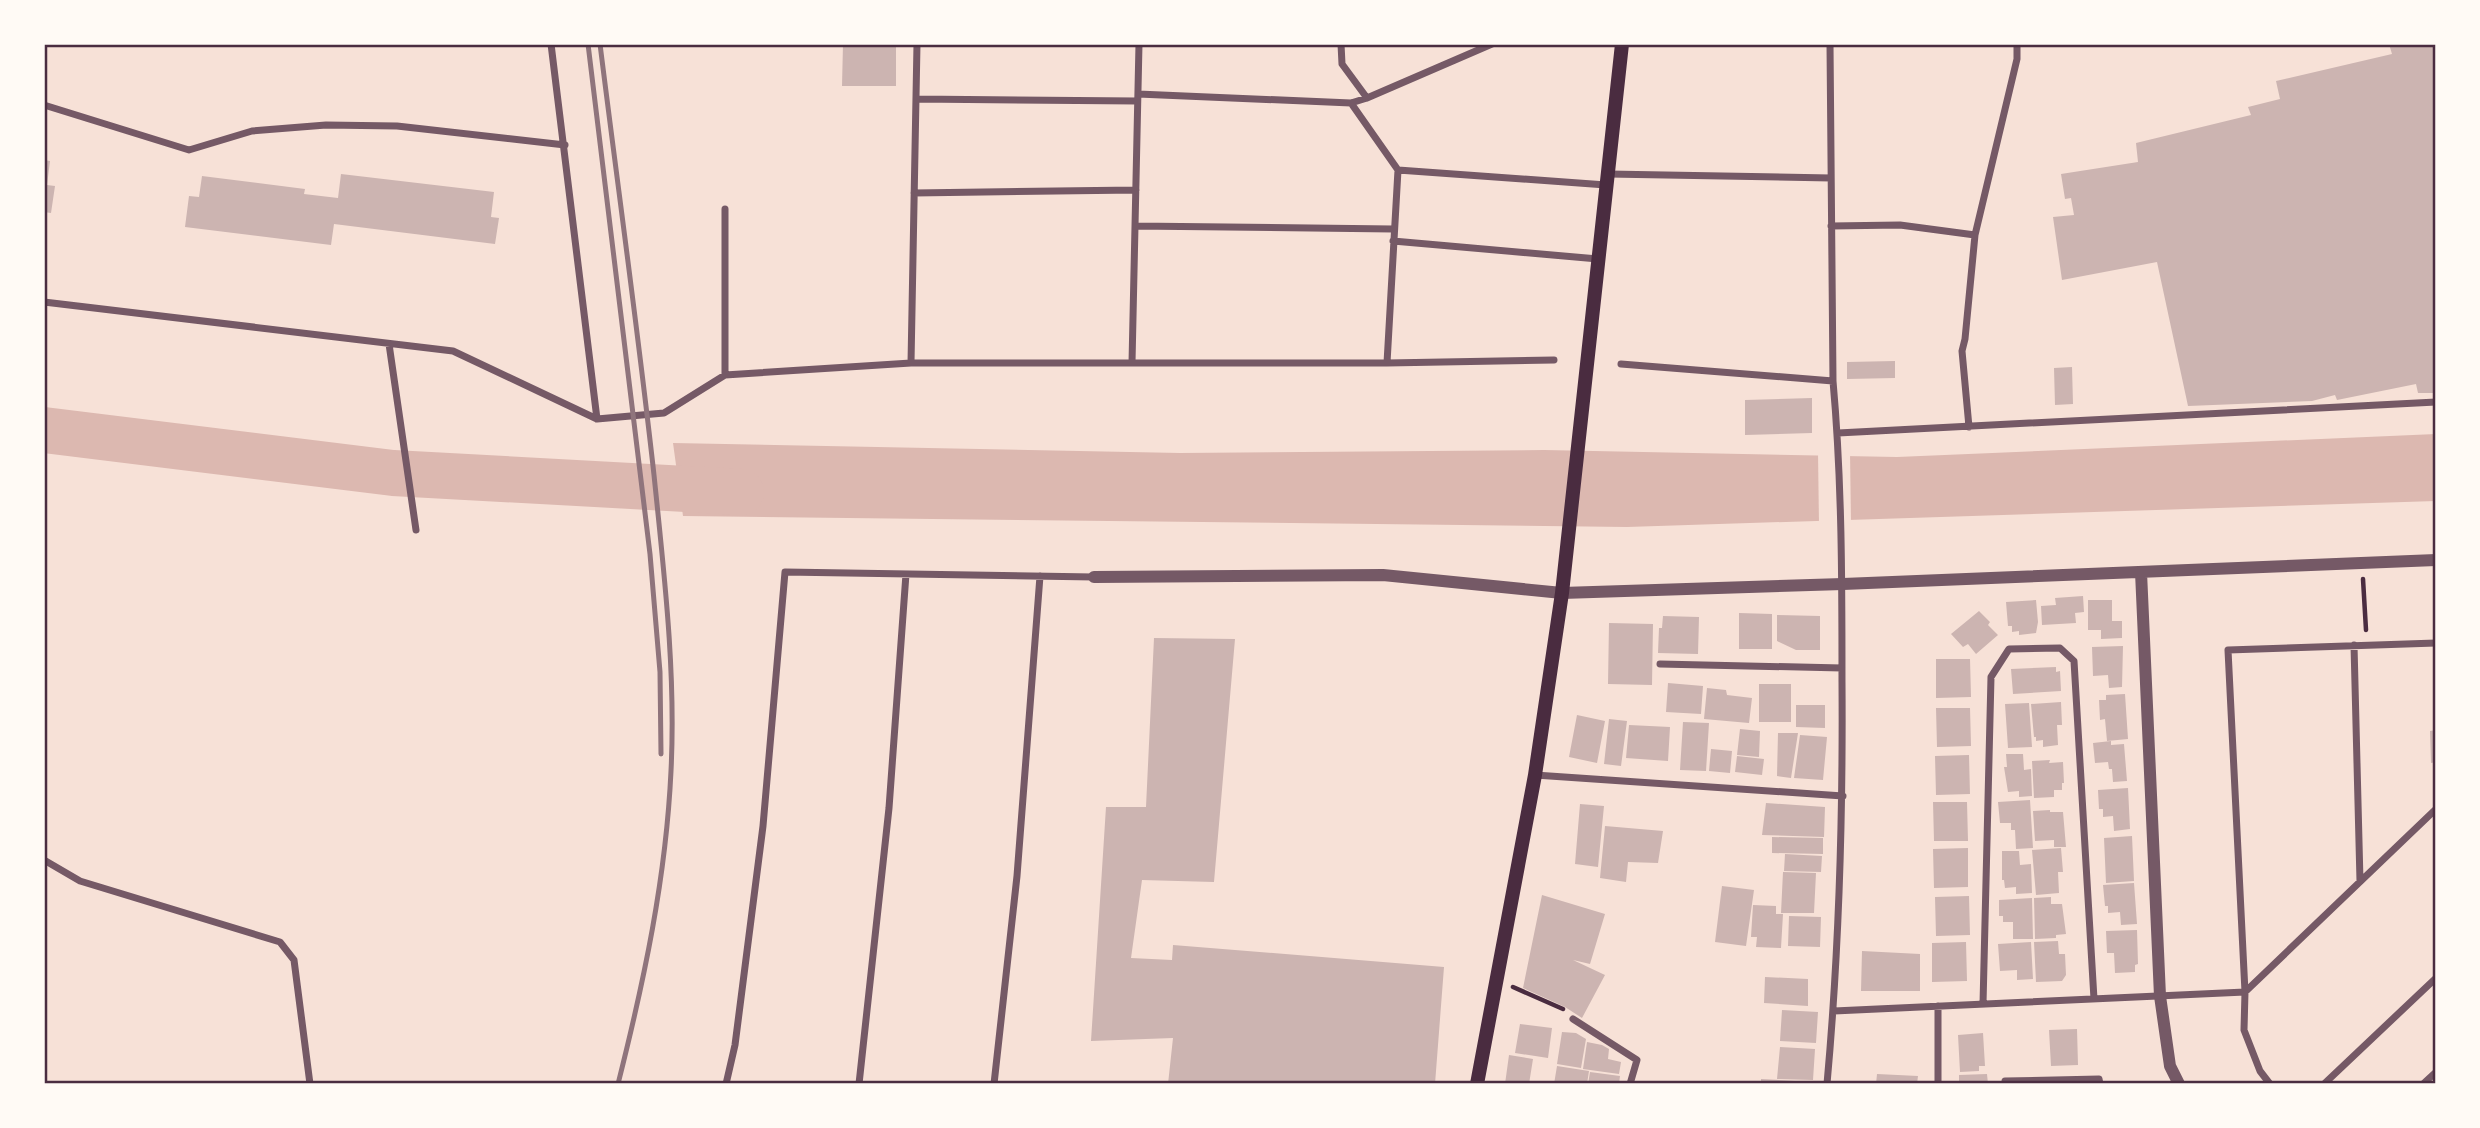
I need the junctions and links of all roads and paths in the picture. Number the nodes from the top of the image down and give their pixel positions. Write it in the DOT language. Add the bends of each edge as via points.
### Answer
graph roads {
  1 [pos="551,44"];
  2 [pos="917,44"];
  3 [pos="1139,44"];
  4 [pos="1341,44"];
  5 [pos="1492,44"];
  6 [pos="1622,44"];
  7 [pos="1830,44"];
  8 [pos="2017,44"];
  9 [pos="1138,97"];
  10 [pos="1367,98"];
  11 [pos="916,99"];
  12 [pos="1351,103"];
  13 [pos="44,105"];
  14 [pos="565,145"];
  15 [pos="1398,170"];
  16 [pos="1831,177"];
  17 [pos="1607,179"];
  18 [pos="1136,190"];
  19 [pos="914,193"];
  20 [pos="725,209"];
  21 [pos="1135,226"];
  22 [pos="1831,226"];
  23 [pos="1393,229"];
  24 [pos="1975,235"];
  25 [pos="1393,241"];
  26 [pos="1599,259"];
  27 [pos="44,302"];
  28 [pos="389,344"];
  29 [pos="1554,360"];
  30 [pos="911,362"];
  31 [pos="1132,363"];
  32 [pos="1387,363"];
  33 [pos="1621,364"];
  34 [pos="725,375"];
  35 [pos="1833,381"];
  36 [pos="2436,402"];
  37 [pos="597,419"];
  38 [pos="1969,427"];
  39 [pos="1837,435"];
  40 [pos="416,530"];
  41 [pos="2436,560"];
  42 [pos="2141,572"];
  43 [pos="906,574"];
  44 [pos="1040,576"];
  45 [pos="2363,576"];
  46 [pos="1094,577"];
  47 [pos="1843,584"];
  48 [pos="1562,593"];
  49 [pos="2436,643"];
  50 [pos="2354,645"];
  51 [pos="2367,645"];
  52 [pos="1660,664"];
  53 [pos="1842,668"];
  54 [pos="1535,775"];
  55 [pos="1843,796"];
  56 [pos="2436,809"];
  57 [pos="44,860"];
  58 [pos="2360,881"];
  59 [pos="2436,978"];
  60 [pos="1497,980"];
  61 [pos="2245,992"];
  62 [pos="2160,996"];
  63 [pos="2094,999"];
  64 [pos="1983,1004"];
  65 [pos="1938,1006"];
  66 [pos="1834,1011"];
  67 [pos="1573,1019"];
  68 [pos="2436,1072"];
  69 [pos="310,1084"];
  70 [pos="726,1084"];
  71 [pos="859,1084"];
  72 [pos="994,1084"];
  73 [pos="1477,1084"];
  74 [pos="1630,1084"];
  75 [pos="1827,1084"];
  76 [pos="1938,1084"];
  77 [pos="2005,1084"];
  78 [pos="2100,1084"];
  79 [pos="2179,1084"];
  80 [pos="2270,1084"];
  81 [pos="2324,1084"];
  82 [pos="2423,1084"];
  1 -- 14 [label="street"];
  2 -- 11 [label="street"];
  3 -- 9 [label="street"];
  4 -- 10 [label="street" via="1342,64"];
  5 -- 10 [label="street"];
  6 -- 17 [label="main road"];
  7 -- 16 [label="street"];
  8 -- 24 [label="street"];
  9 -- 11 [label="street"];
  9 -- 12 [label="street"];
  9 -- 18 [label="street"];
  10 -- 12 [label="street"];
  11 -- 19 [label="street"];
  12 -- 15 [label="street"];
  13 -- 14 [label="street" via="189,150 252,131 326,125 397,126"];
  14 -- 37 [label="street"];
  15 -- 17 [label="street"];
  15 -- 23 [label="street"];
  16 -- 17 [label="street"];
  16 -- 22 [label="street"];
  17 -- 26 [label="main road"];
  18 -- 19 [label="street"];
  18 -- 21 [label="street"];
  19 -- 30 [label="street"];
  20 -- 34 [label="street"];
  21 -- 23 [label="street"];
  21 -- 31 [label="street"];
  22 -- 24 [label="street" via="1900,225"];
  22 -- 35 [label="street"];
  23 -- 25 [label="street"];
  24 -- 38 [label="street" via="1962,351"];
  25 -- 26 [label="street"];
  25 -- 32 [label="street"];
  26 -- 48 [label="main road"];
  27 -- 28 [label="street"];
  28 -- 37 [label="street" via="453,351"];
  28 -- 40 [label="street"];
  29 -- 32 [label="street"];
  30 -- 31 [label="street"];
  30 -- 34 [label="street"];
  31 -- 32 [label="street"];
  33 -- 35 [label="street"];
  34 -- 37 [label="street" via="664,413"];
  35 -- 39 [label="street"];
  36 -- 38 [label="street"];
  38 -- 39 [label="street"];
  39 -- 47 [label="street"];
  41 -- 42 [label="street"];
  42 -- 47 [label="street"];
  42 -- 62 [label="street"];
  43 -- 44 [label="street"];
  43 -- 70 [label="street" via="785,572 763,825"];
  43 -- 71 [label="street" via="889,808"];
  44 -- 46 [label="street"];
  44 -- 72 [label="street" via="1017,876"];
  45 -- 51 [label="path"];
  46 -- 48 [label="street" via="1382,575"];
  47 -- 48 [label="street"];
  47 -- 53 [label="street"];
  48 -- 54 [label="main road"];
  49 -- 51 [label="street"];
  50 -- 51 [label="street"];
  50 -- 58 [label="street"];
  50 -- 61 [label="street" via="2228,650"];
  52 -- 53 [label="street"];
  53 -- 55 [label="street"];
  54 -- 55 [label="street"];
  54 -- 60 [label="main road"];
  55 -- 66 [label="street"];
  56 -- 58 [label="street"];
  57 -- 69 [label="street" via="80,881 280,942 294,960"];
  58 -- 61 [label="street"];
  59 -- 81 [label="street"];
  60 -- 67 [label="path" via="1566,1010"];
  60 -- 73 [label="main road"];
  61 -- 62 [label="street"];
  61 -- 80 [label="street" via="2244,1030"];
  62 -- 63 [label="street"];
  62 -- 79 [label="street" via="2171,1066"];
  63 -- 64 [label="street"];
  63 -- 64 [label="street" via="2074,661 2060,648 2009,649 1990,677"];
  64 -- 65 [label="street"];
  65 -- 66 [label="street"];
  65 -- 76 [label="street"];
  66 -- 75 [label="street"];
  67 -- 74 [label="street" via="1637,1060"];
  68 -- 82 [label="street"];
  77 -- 78 [label="street" via="2099,1079"];
}
